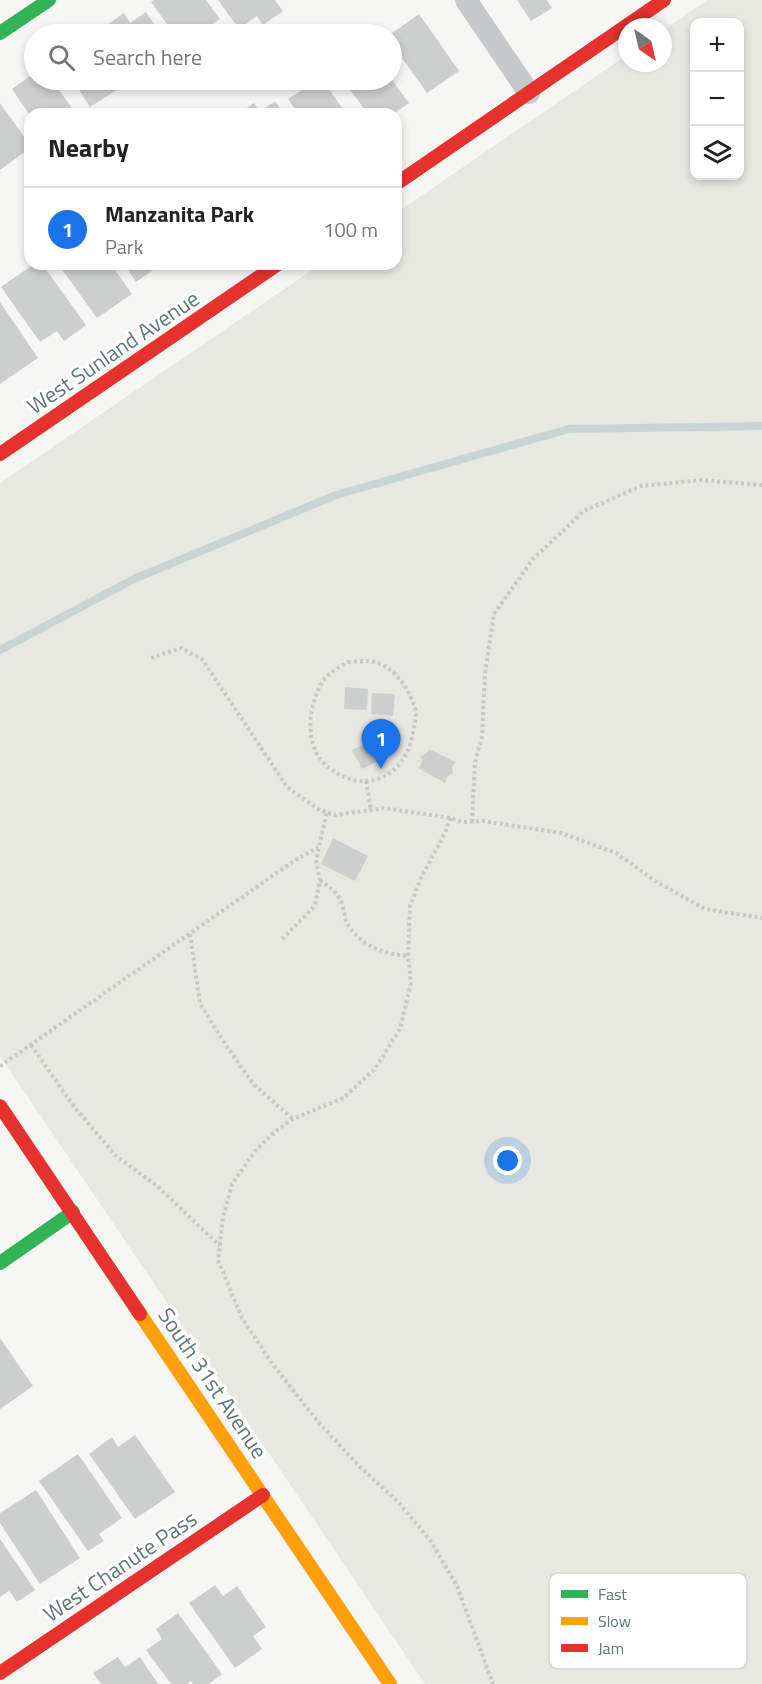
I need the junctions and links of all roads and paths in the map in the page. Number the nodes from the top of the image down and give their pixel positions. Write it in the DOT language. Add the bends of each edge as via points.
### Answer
graph roads {
  1 [pos="49,0"];
  2 [pos="466,0"];
  3 [pos="664,0"];
  4 [pos="0,33"];
  5 [pos="529,93"];
  6 [pos="402,180"];
  7 [pos="269,270"];
  8 [pos="0,454"];
  9 [pos="762,485"];
  10 [pos="151,658"];
  11 [pos="366,782"];
  12 [pos="371,810"];
  13 [pos="327,812"];
  14 [pos="451,818"];
  15 [pos="472,822"];
  16 [pos="318,847"];
  17 [pos="320,880"];
  18 [pos="762,918"];
  19 [pos="190,934"];
  20 [pos="282,939"];
  21 [pos="408,956"];
  22 [pos="31,1045"];
  23 [pos="0,1066"];
  24 [pos="0,1106"];
  25 [pos="293,1119"];
  26 [pos="73,1212"];
  27 [pos="220,1246"];
  28 [pos="0,1263"];
  29 [pos="263,1495"];
  30 [pos="0,1673"];
  31 [pos="390,1684"];
  32 [pos="493,1684"];
  1 -- 4 [label="street"];
  2 -- 5 [label="street"];
  3 -- 5 [label="street"];
  5 -- 6 [label="street"];
  7 -- 8 [label="street, West Sunland Avenue"];
  9 -- 15 [label="path" via="700,480 641,486 584,511 533,559 494,614 485,674 482,736 475,762"];
  10 -- 13 [label="path" via="182,648 202,659 286,787"];
  11 -- 11 [label="path" via="393,770 403,760 416,714 398,675 376,662 348,662 324,679 313,701 310,729 324,764 341,777"];
  11 -- 12 [label="path"];
  12 -- 13 [label="path" via="336,815"];
  12 -- 14 [label="path" via="384,808"];
  13 -- 16 [label="path"];
  14 -- 15 [label="path"];
  14 -- 21 [label="path" via="410,906"];
  15 -- 18 [label="path" via="561,833 616,853 705,909"];
  16 -- 17 [label="path"];
  16 -- 19 [label="path"];
  17 -- 20 [label="path" via="312,909"];
  17 -- 21 [label="path" via="336,892 345,920 358,939 374,949"];
  19 -- 22 [label="path"];
  19 -- 25 [label="path" via="200,1004 254,1085"];
  21 -- 25 [label="path" via="411,983 400,1029 374,1070 343,1098"];
  22 -- 23 [label="path"];
  22 -- 27 [label="path" via="72,1104 115,1155 157,1186"];
  24 -- 26 [label="street, South 31st Avenue"];
  25 -- 27 [label="path" via="256,1150 232,1184"];
  26 -- 28 [label="street"];
  26 -- 29 [label="street, South 31st Avenue"];
  27 -- 32 [label="path" via="218,1260 242,1317 274,1366 319,1423 430,1540 457,1586"];
  29 -- 30 [label="street, West Chanute Pass"];
  29 -- 31 [label="street, South 31st Avenue"];
}
